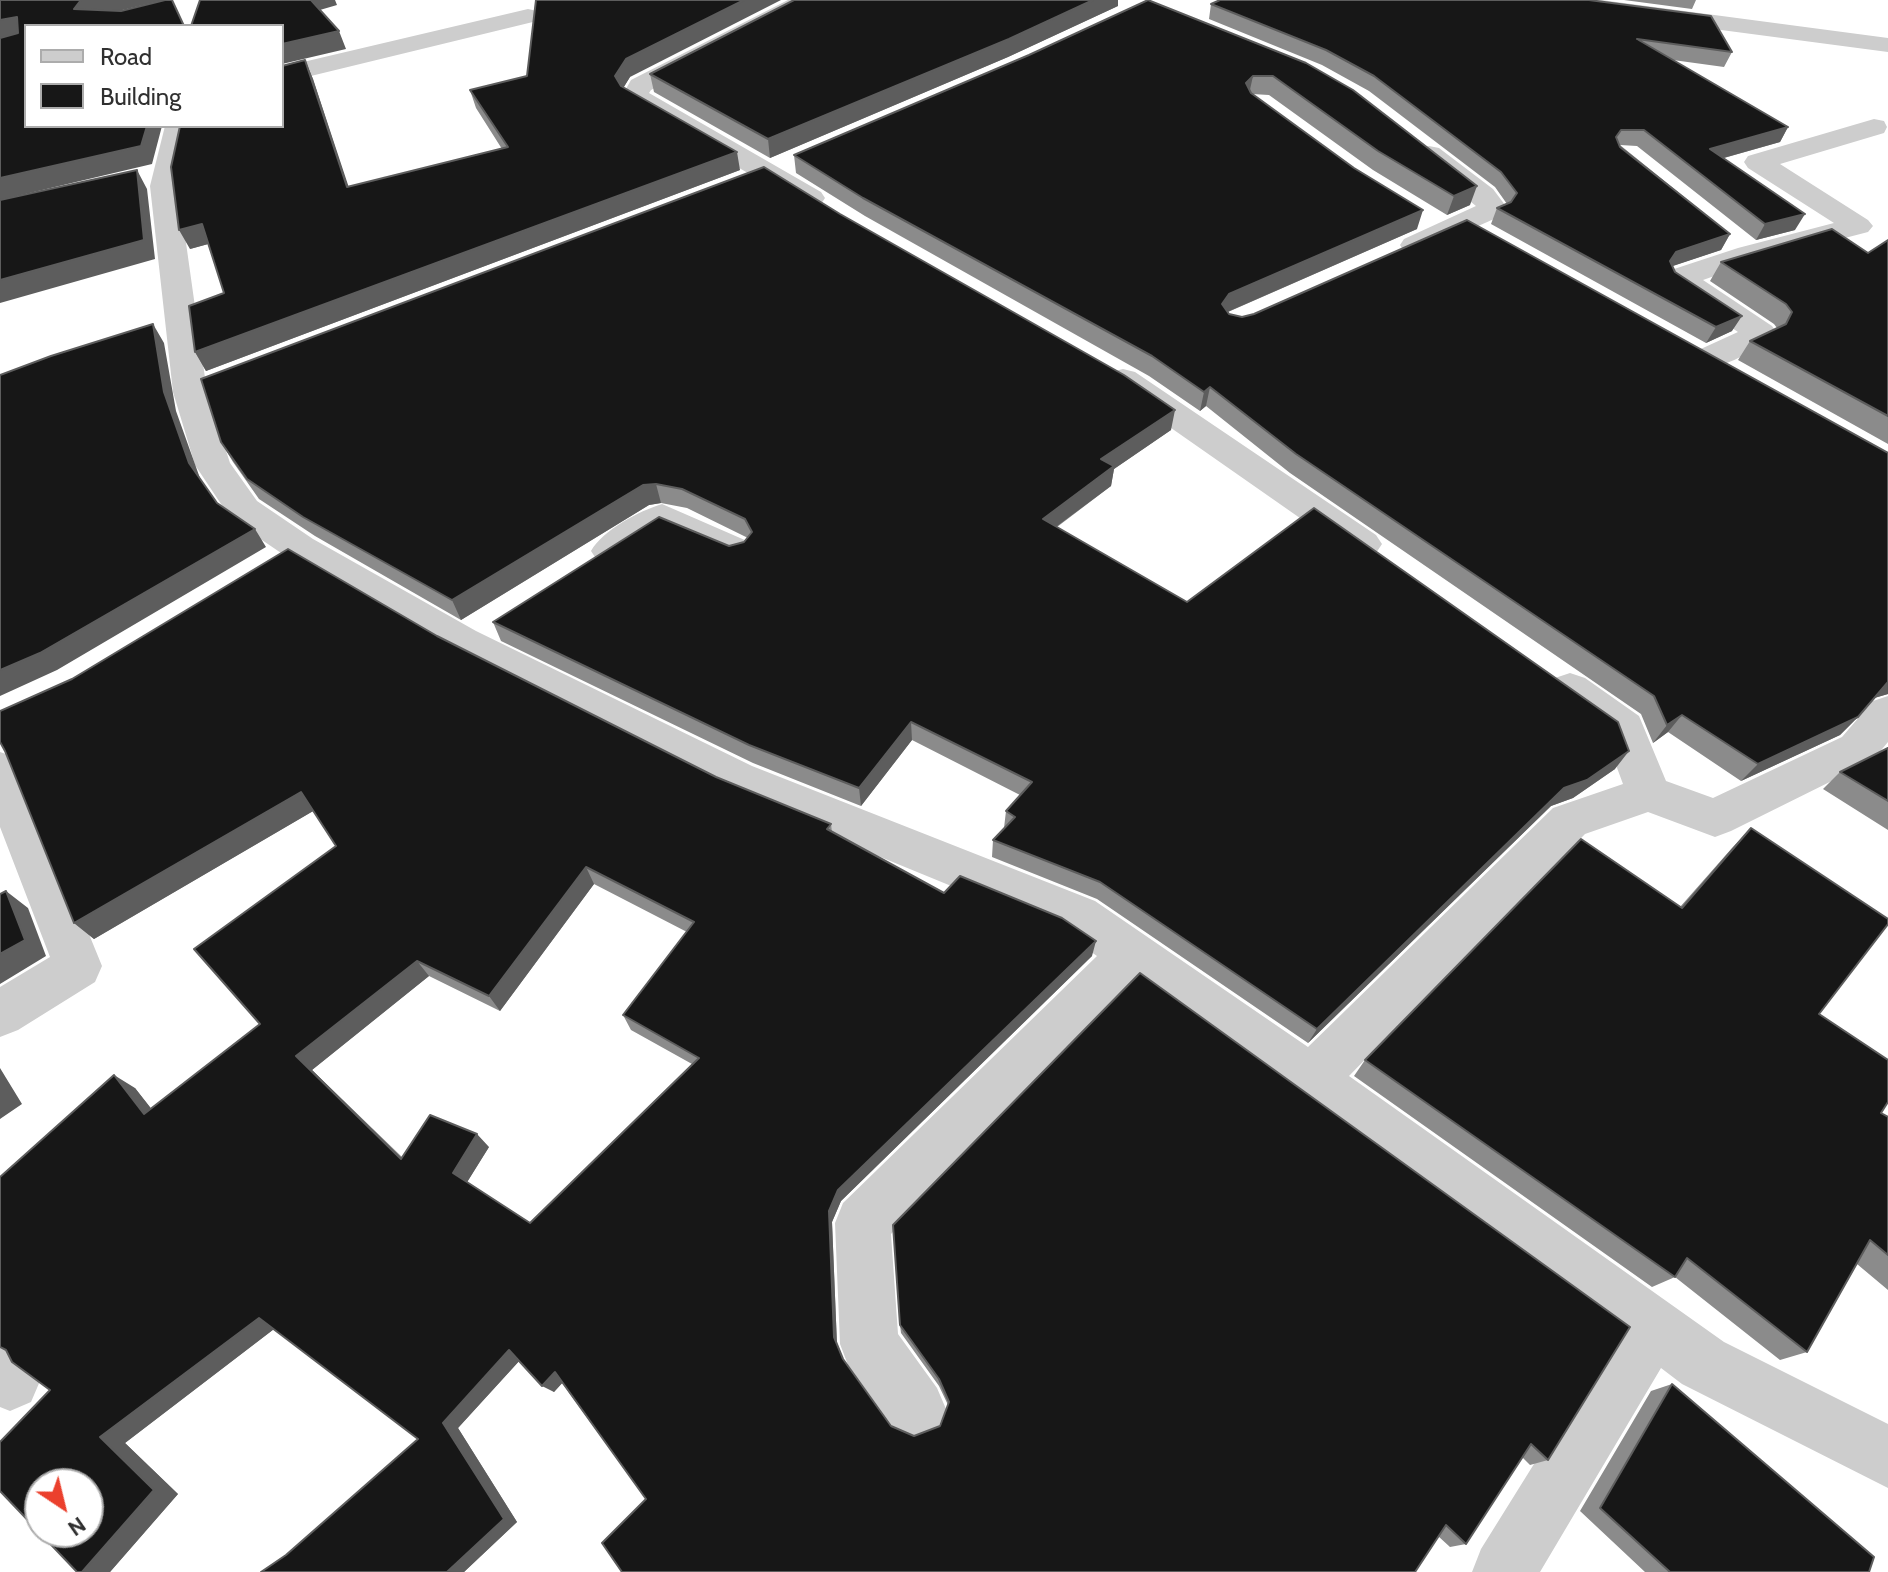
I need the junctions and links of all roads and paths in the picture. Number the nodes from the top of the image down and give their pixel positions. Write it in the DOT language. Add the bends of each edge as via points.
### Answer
graph roads {
  1 [pos="806,0"];
  2 [pos="1547,0"];
  3 [pos="528,16"];
  4 [pos="1888,45"];
  5 [pos="284,75"];
  6 [pos="1874,127"];
  7 [pos="177,128"];
  8 [pos="1409,138"];
  9 [pos="841,218"];
  10 [pos="1724,234"];
  11 [pos="1749,254"];
  12 [pos="1391,256"];
  13 [pos="1094,362"];
  14 [pos="1744,382"];
  15 [pos="300,548"];
  16 [pos="734,550"];
  17 [pos="1392,565"];
  18 [pos="578,571"];
  19 [pos="260,572"];
  20 [pos="501,619"];
  21 [pos="462,642"];
  22 [pos="1547,673"];
  23 [pos="1888,713"];
  24 [pos="0,770"];
  25 [pos="1649,793"];
  26 [pos="1132,954"];
  27 [pos="0,1014"];
  28 [pos="1311,1079"];
  29 [pos="1652,1327"];
  30 [pos="916,1409"];
  31 [pos="1888,1457"];
  32 [pos="1504,1572"];
  1 -- 9 [label="street" via="640,85 635,96"];
  2 -- 4 [label="street"];
  3 -- 5 [label="street"];
  6 -- 11 [label="street" via="1758,162 1858,226"];
  7 -- 15 [label="street" via="152,176 164,186 167,329 205,387 213,465 244,510"];
  8 -- 12 [label="street" via="1483,195 1493,209"];
  10 -- 11 [label="street"];
  11 -- 14 [label="street" via="1679,278 1761,333 1691,352"];
  13 -- 17 [label="street" via="1135,385"];
  15 -- 19 [label="street"];
  15 -- 21 [label="street"];
  16 -- 18 [label="street" via="662,517"];
  20 -- 21 [label="street"];
  21 -- 26 [label="street" via="737,779 1078,916"];
  22 -- 25 [label="street" via="1624,728"];
  23 -- 25 [label="street" via="1857,749 1715,818"];
  24 -- 27 [label="street" via="78,966"];
  25 -- 28 [label="street" via="1569,821"];
  26 -- 28 [label="street"];
  26 -- 30 [label="street" via="863,1223 869,1344"];
  28 -- 29 [label="street"];
  29 -- 31 [label="street" via="1703,1363"];
  29 -- 32 [label="street"];
}
